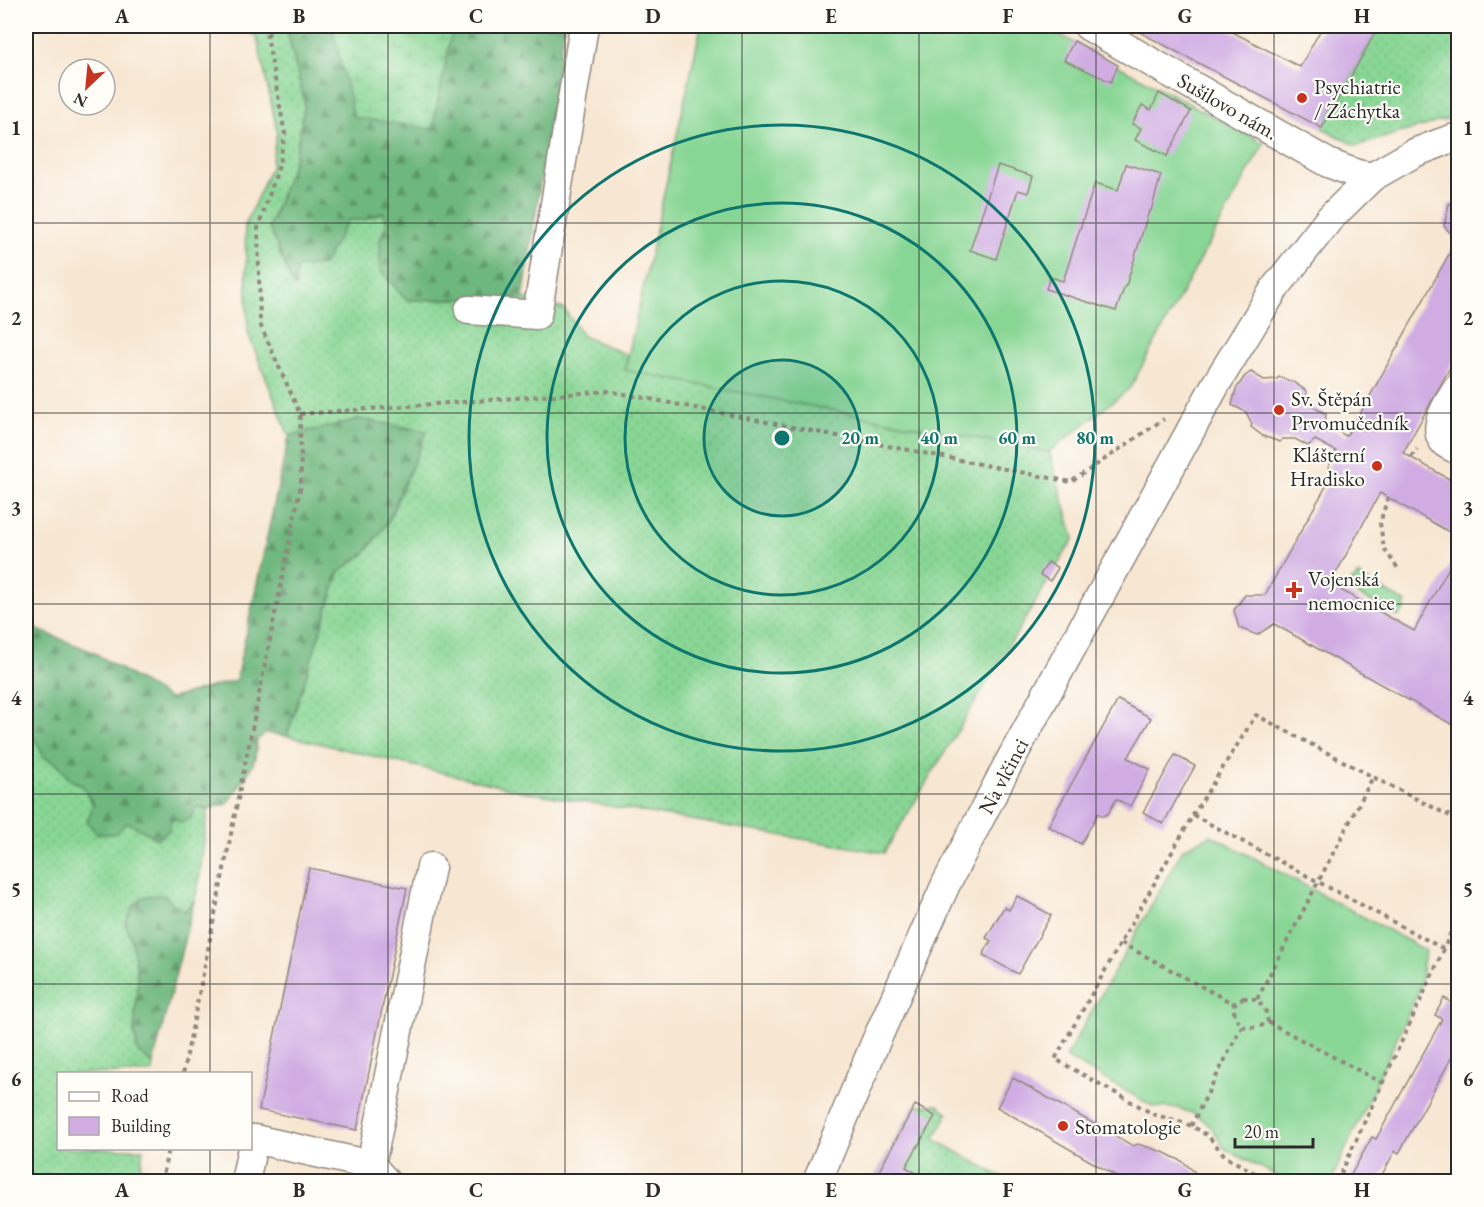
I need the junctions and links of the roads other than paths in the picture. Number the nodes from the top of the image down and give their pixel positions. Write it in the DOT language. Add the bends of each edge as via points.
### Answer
graph roads {
  1 [pos="584,26"];
  2 [pos="1088,26"];
  3 [pos="1458,137"];
  4 [pos="1372,177"];
  5 [pos="469,310"];
  6 [pos="1458,388"];
  7 [pos="1458,450"];
  8 [pos="431,867"];
  9 [pos="252,1149"];
  10 [pos="252,1150"];
  11 [pos="379,1173"];
  12 [pos="245,1182"];
  13 [pos="817,1182"];
  1 -- 5 [label="street" via="537,315"];
  2 -- 4 [label="street, Sušilovo nám." via="1328,163"];
  3 -- 4 [label="street" via="1414,153"];
  4 -- 13 [label="street, Na vlčinci" via="1330,218 1275,288 1216,384 946,884"];
  6 -- 7 [label="street" via="1440,427 1446,443"];
  8 -- 11 [label="street"];
  9 -- 11 [label="street" via="254,1139"];
  10 -- 12 [label="street"];
}
